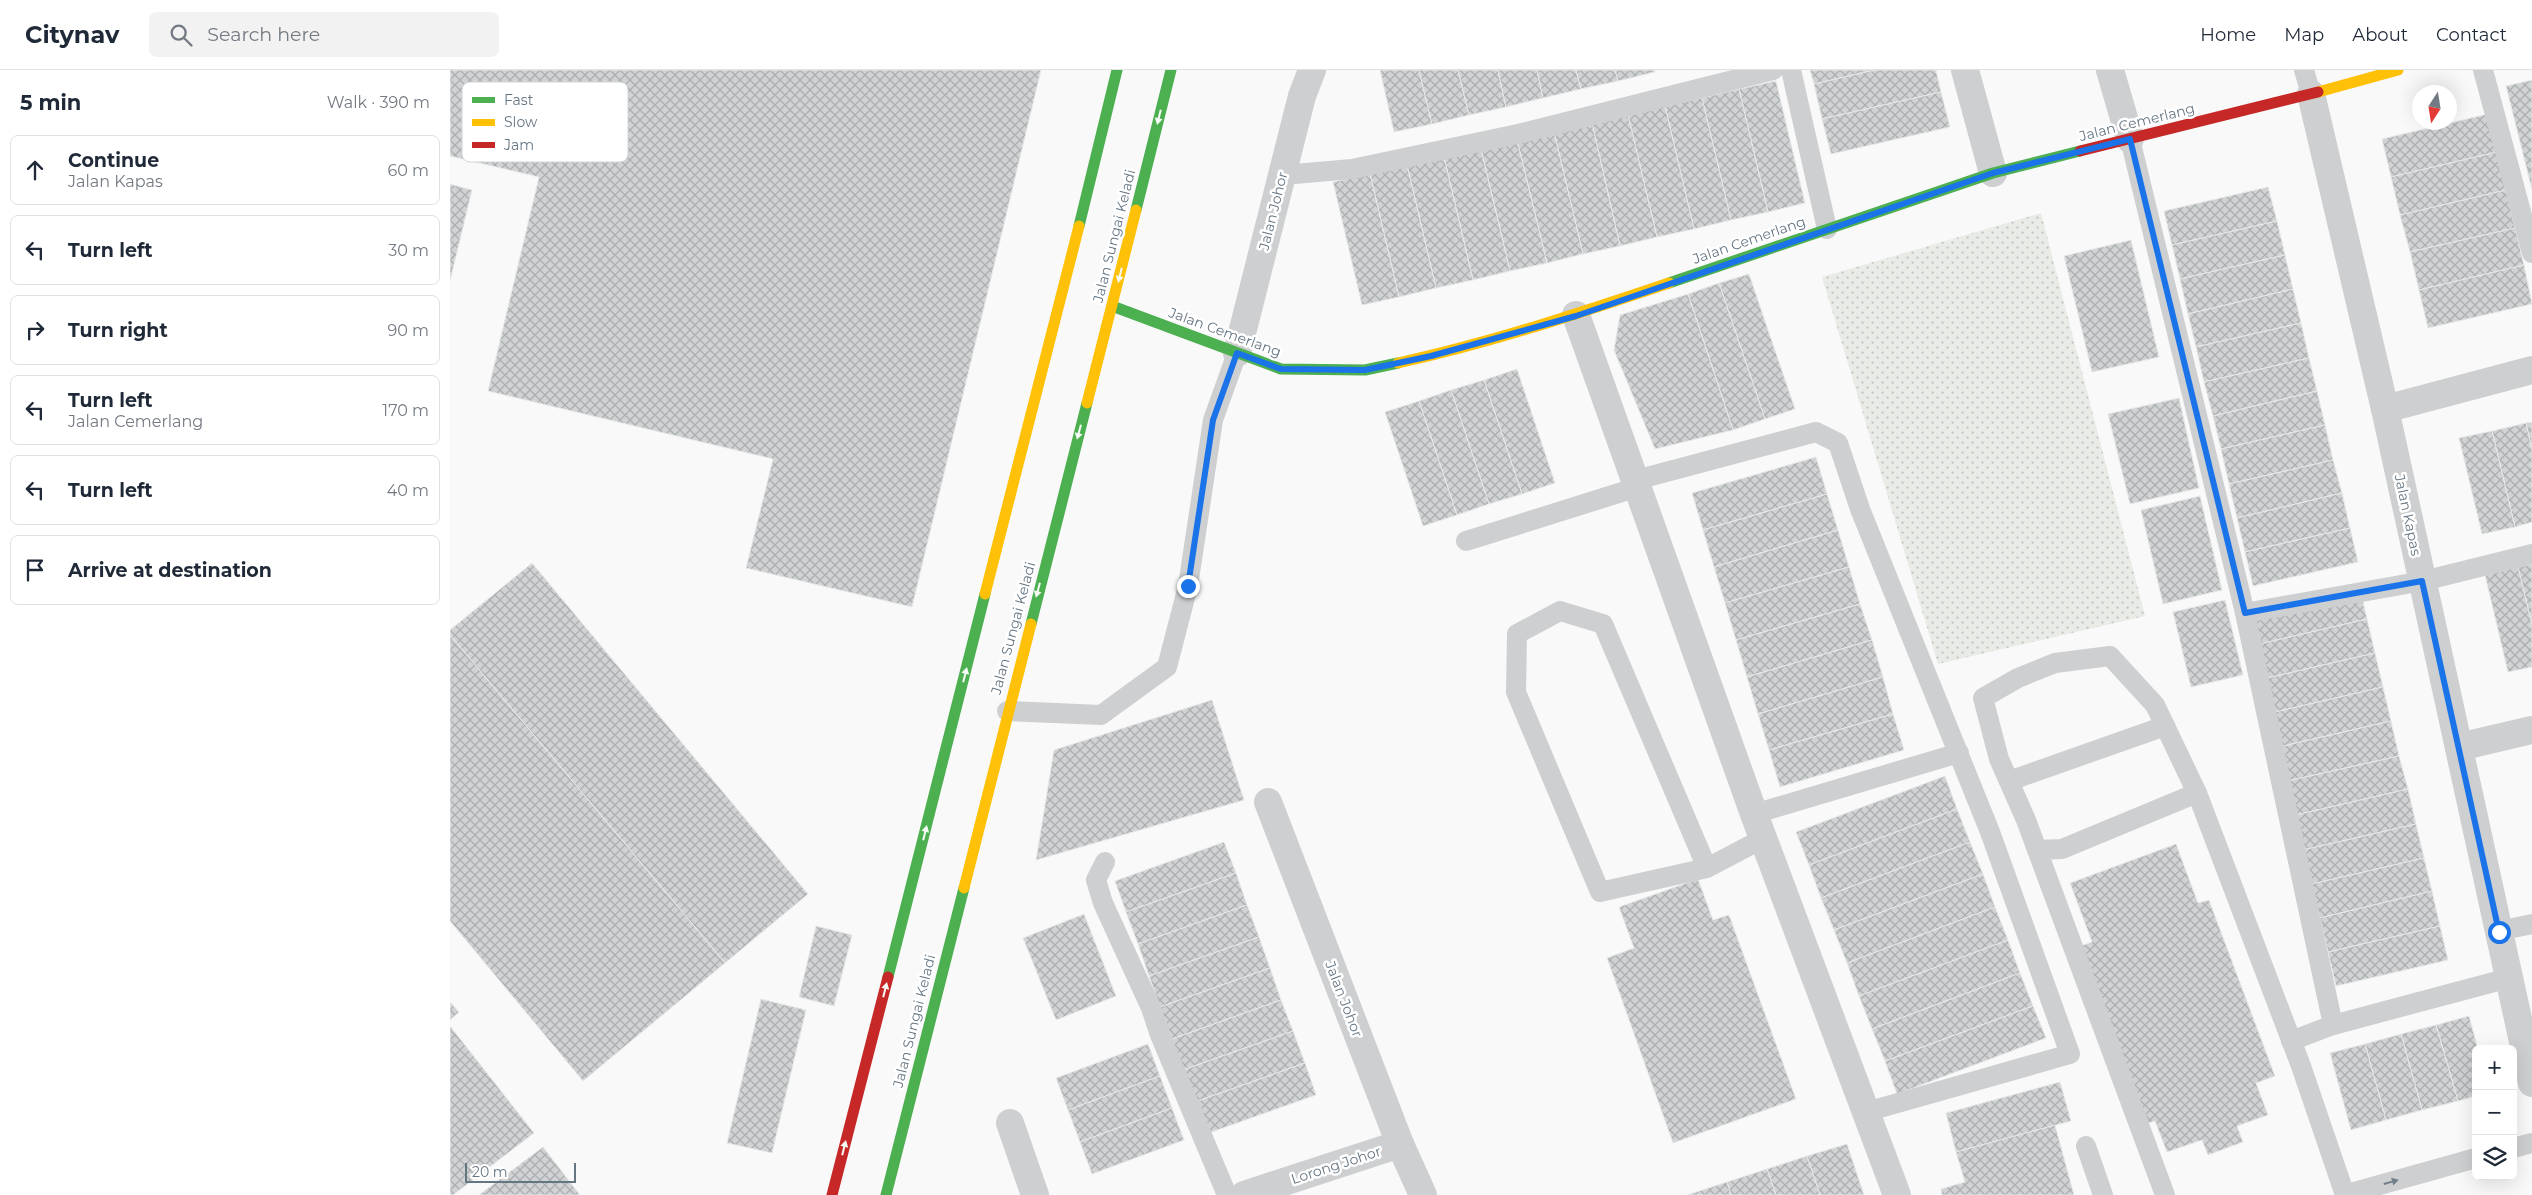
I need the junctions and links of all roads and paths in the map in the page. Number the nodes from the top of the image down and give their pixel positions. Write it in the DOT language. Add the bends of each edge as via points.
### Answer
graph roads {
  1 [pos="1117,70"];
  2 [pos="1171,70"];
  3 [pos="1312,70"];
  4 [pos="1773,70"];
  5 [pos="1791,70"];
  6 [pos="1965,70"];
  7 [pos="2110,70"];
  8 [pos="2398,70"];
  9 [pos="2484,70"];
  10 [pos="2308,82"];
  11 [pos="2130,139"];
  12 [pos="1993,173"];
  13 [pos="1283,175"];
  14 [pos="2527,215"];
  15 [pos="1827,229"];
  16 [pos="2532,253"];
  17 [pos="1112,306"];
  18 [pos="1576,316"];
  19 [pos="1237,353"];
  20 [pos="2532,370"];
  21 [pos="2385,409"];
  22 [pos="1637,484"];
  23 [pos="1466,541"];
  24 [pos="2532,554"];
  25 [pos="2422,581"];
  26 [pos="2245,613"];
  27 [pos="1007,711"];
  28 [pos="2165,726"];
  29 [pos="2532,730"];
  30 [pos="2459,747"];
  31 [pos="1960,753"];
  32 [pos="2009,781"];
  33 [pos="2197,792"];
  34 [pos="1268,802"];
  35 [pos="1759,826"];
  36 [pos="2037,850"];
  37 [pos="1105,862"];
  38 [pos="1707,868"];
  39 [pos="2532,924"];
  40 [pos="2499,932"];
  41 [pos="2509,978"];
  42 [pos="2332,1025"];
  43 [pos="2291,1041"];
  44 [pos="2532,1083"];
  45 [pos="1866,1112"];
  46 [pos="1010,1124"];
  47 [pos="2532,1143"];
  48 [pos="1400,1144"];
  49 [pos="2086,1146"];
  50 [pos="2517,1147"];
  51 [pos="2472,1159"];
  52 [pos="832,1195"];
  53 [pos="886,1195"];
  54 [pos="1035,1195"];
  55 [pos="1227,1195"];
  56 [pos="1244,1195"];
  57 [pos="1423,1195"];
  58 [pos="1898,1195"];
  59 [pos="2103,1195"];
  60 [pos="2165,1195"];
  61 [pos="2345,1195"];
  52 -- 1 [label="street, one-way"];
  2 -- 17 [label="street, Jalan Sungai Keladi, one-way"];
  3 -- 13 [label="street, Jalan Johor" via="1302,96"];
  4 -- 13 [label="lane" via="1518,134 1352,169"];
  5 -- 15 [label="lane"];
  6 -- 12 [label="street"];
  7 -- 11 [label="street"];
  8 -- 10 [label="street, Jalan Cemerlang"];
  9 -- 14 [label="lane"];
  10 -- 11 [label="street, Jalan Cemerlang"];
  10 -- 21 [label="street, Jalan Kapas"];
  11 -- 12 [label="street, Jalan Cemerlang"];
  11 -- 26 [label="lane"];
  12 -- 15 [label="street, Jalan Cemerlang"];
  13 -- 19 [label="street, Jalan Johor"];
  14 -- 16 [label="lane"];
  15 -- 18 [label="street, Jalan Cemerlang"];
  17 -- 19 [label="street, Jalan Cemerlang"];
  17 -- 27 [label="street, Jalan Sungai Keladi, one-way"];
  18 -- 19 [label="street, Jalan Cemerlang" via="1431,356 1365,370 1281,369"];
  18 -- 22 [label="street"];
  19 -- 27 [label="lane" via="1213,420 1188,586 1167,667 1101,715"];
  20 -- 21 [label="street"];
  21 -- 25 [label="street, Jalan Kapas"];
  22 -- 23 [label="lane"];
  22 -- 31 [label="lane" via="1816,432 1838,443 1860,509"];
  22 -- 35 [label="street"];
  24 -- 25 [label="lane"];
  25 -- 26 [label="lane"];
  25 -- 30 [label="street, Jalan Kapas"];
  26 -- 42 [label="lane"];
  27 -- 53 [label="street, Jalan Sungai Keladi"];
  28 -- 32 [label="lane"];
  28 -- 32 [label="lane" via="2155,705 2110,656 2055,663 2018,678 1983,698"];
  28 -- 33 [label="lane"];
  29 -- 30 [label="street"];
  30 -- 40 [label="street, Jalan Kapas"];
  31 -- 35 [label="lane"];
  31 -- 45 [label="lane" via="2070,1054"];
  32 -- 36 [label="lane"];
  33 -- 36 [label="lane" via="2062,849"];
  33 -- 43 [label="lane"];
  34 -- 48 [label="street, Jalan Johor"];
  35 -- 38 [label="lane"];
  35 -- 45 [label="street"];
  36 -- 60 [label="lane"];
  37 -- 55 [label="lane" via="1096,880 1103,903 1151,1008"];
  38 -- 38 [label="lane" via="1603,624 1560,611 1517,634 1516,692 1600,892"];
  39 -- 40 [label="lane"];
  40 -- 41 [label="street, Jalan Kapas"];
  41 -- 42 [label="lane"];
  41 -- 44 [label="street, Jalan Kapas"];
  42 -- 43 [label="lane"];
  43 -- 61 [label="lane"];
  45 -- 58 [label="street"];
  46 -- 54 [label="street"];
  47 -- 50 [label="lane"];
  48 -- 56 [label="street, Lorong Johor"];
  48 -- 57 [label="street, Jalan Johor"];
  49 -- 59 [label="lane"];
  61 -- 51 [label="lane, one-way"];
}
